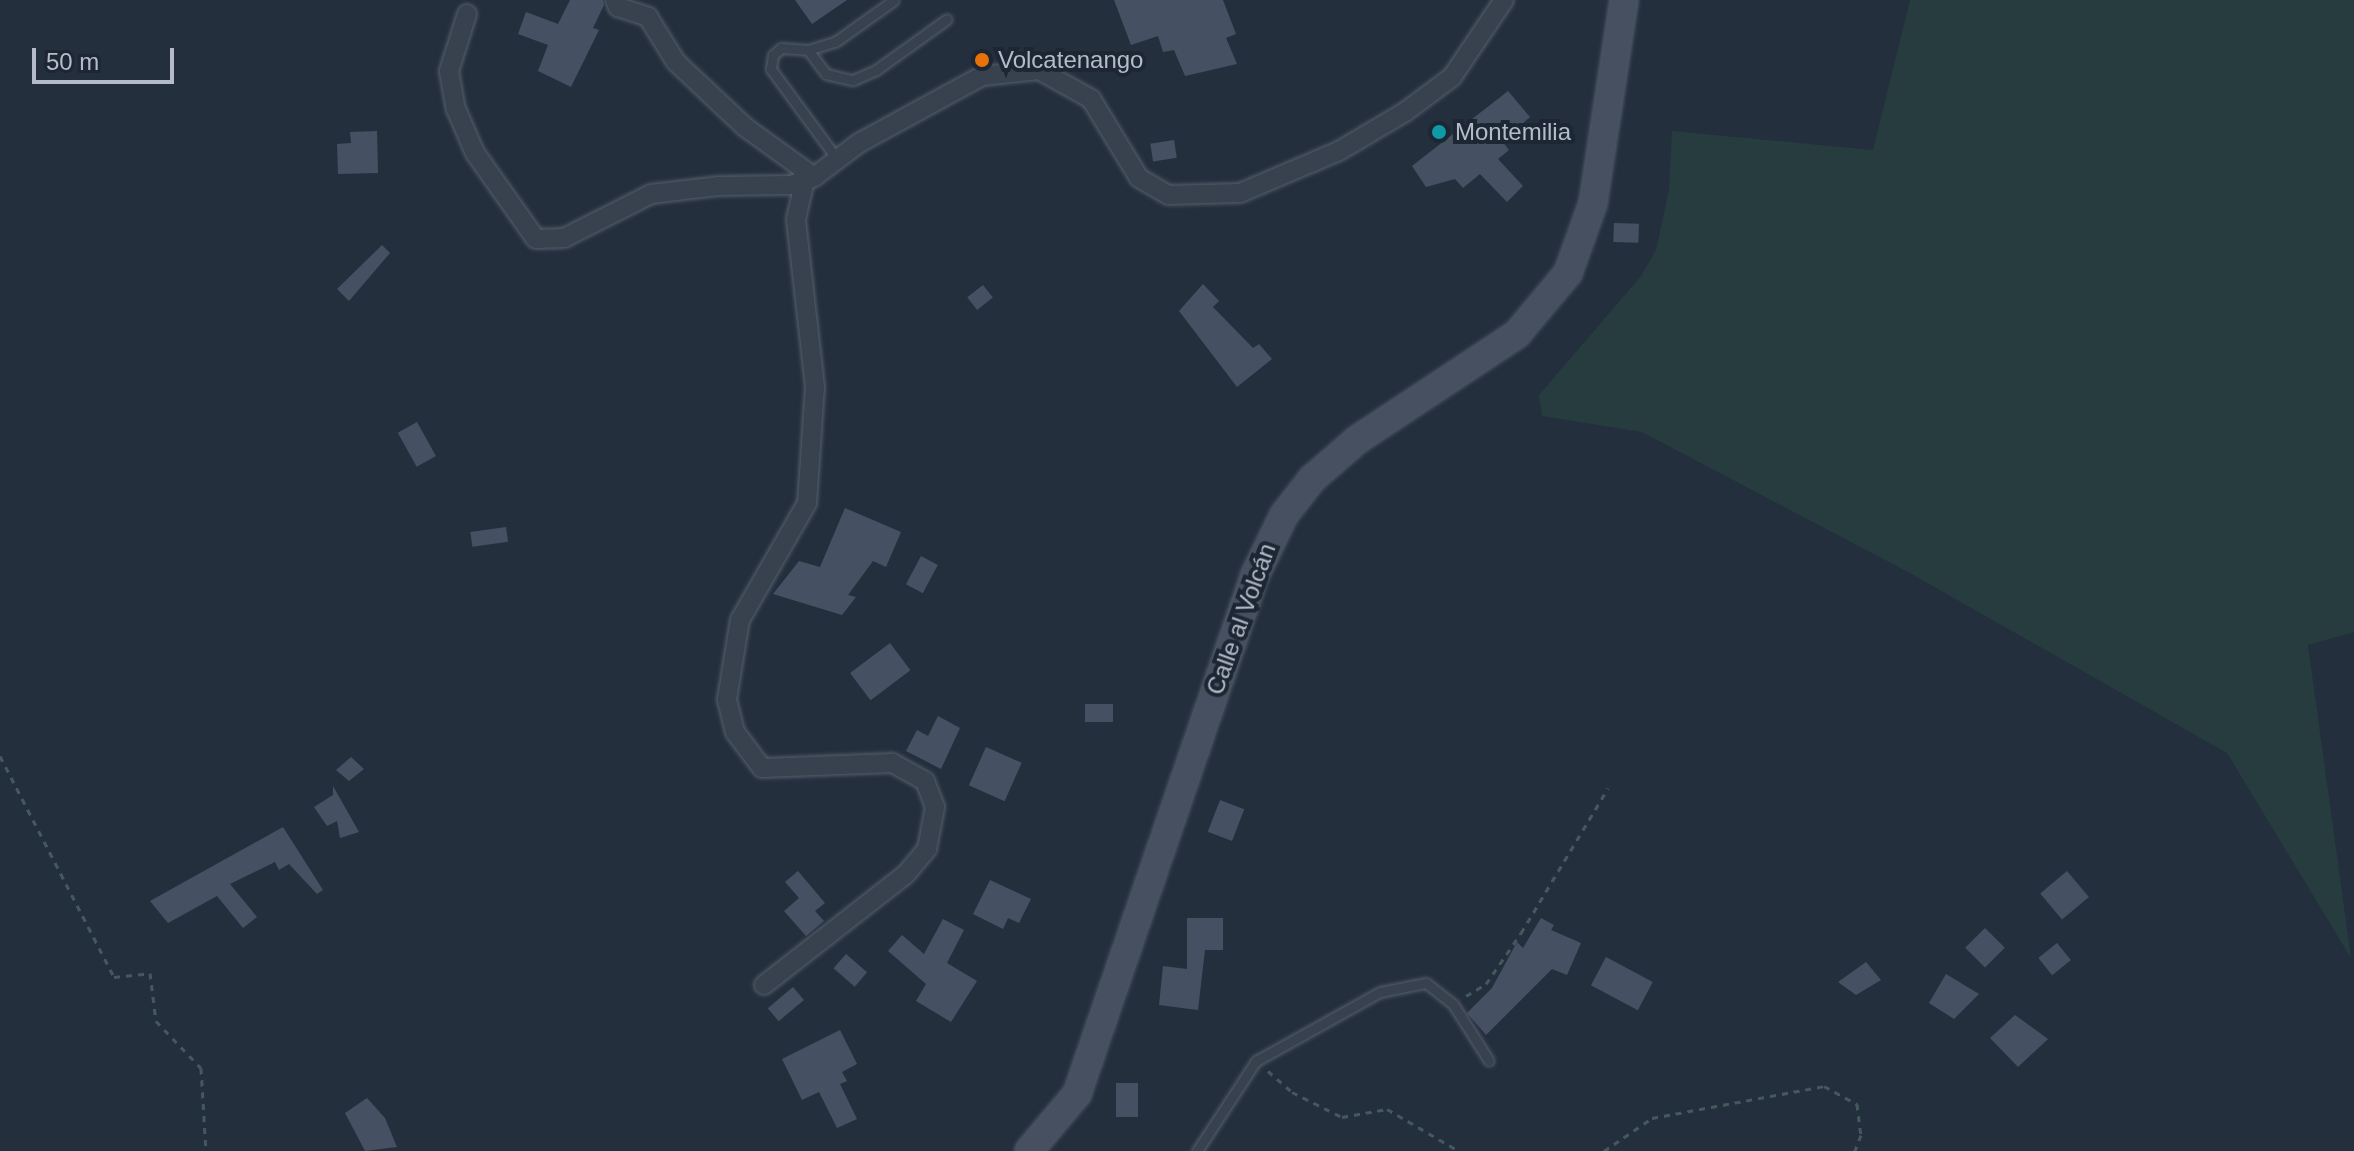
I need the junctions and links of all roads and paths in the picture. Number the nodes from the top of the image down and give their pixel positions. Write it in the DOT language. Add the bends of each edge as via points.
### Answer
graph roads {
  1 [pos="615,0"];
  2 [pos="894,0"];
  3 [pos="1504,0"];
  4 [pos="1624,0"];
  5 [pos="467,14"];
  6 [pos="947,19"];
  7 [pos="808,50"];
  8 [pos="837,159"];
  9 [pos="810,179"];
  10 [pos="0,756"];
  11 [pos="1608,788"];
  12 [pos="764,985"];
  13 [pos="1453,1004"];
  14 [pos="1256,1061"];
  15 [pos="1489,1061"];
  16 [pos="206,1151"];
  17 [pos="1029,1151"];
  18 [pos="1197,1151"];
  19 [pos="1459,1151"];
  20 [pos="1604,1151"];
  21 [pos="1855,1151"];
  1 -- 9 [label="street" via="618,7 648,17 676,62"];
  2 -- 7 [label="lane" via="835,42"];
  3 -- 8 [label="street" via="1452,77 1405,112 1339,151 1240,193 1169,195 1139,178 1091,99 1039,70 982,76"];
  4 -- 17 [label="street, Calle al Volcán" via="1593,203 1568,273 1517,334 1357,440 1312,479 1284,515 1255,575 1082,1081 1067,1109"];
  5 -- 9 [label="street" via="449,71 456,109 475,153 536,239 564,238 651,194"];
  6 -- 7 [label="lane" via="876,70 853,80 826,74"];
  7 -- 8 [label="lane" via="781,48 773,55 771,69"];
  8 -- 9 [label="street"];
  9 -- 12 [label="street" via="796,219 815,387 807,503 740,620 727,699 735,732 762,768 892,763 925,781 935,807 927,849 906,874"];
  10 -- 16 [label="path" via="114,977 150,973 156,1021 201,1068"];
  11 -- 13 [label="path" via="1486,984"];
  13 -- 14 [label="lane" via="1426,983 1380,992"];
  13 -- 15 [label="lane"];
  14 -- 18 [label="lane"];
  14 -- 19 [label="path" via="1292,1092 1342,1117 1387,1109"];
  20 -- 21 [label="path" via="1652,1118 1824,1086 1857,1104 1861,1135"];
}
